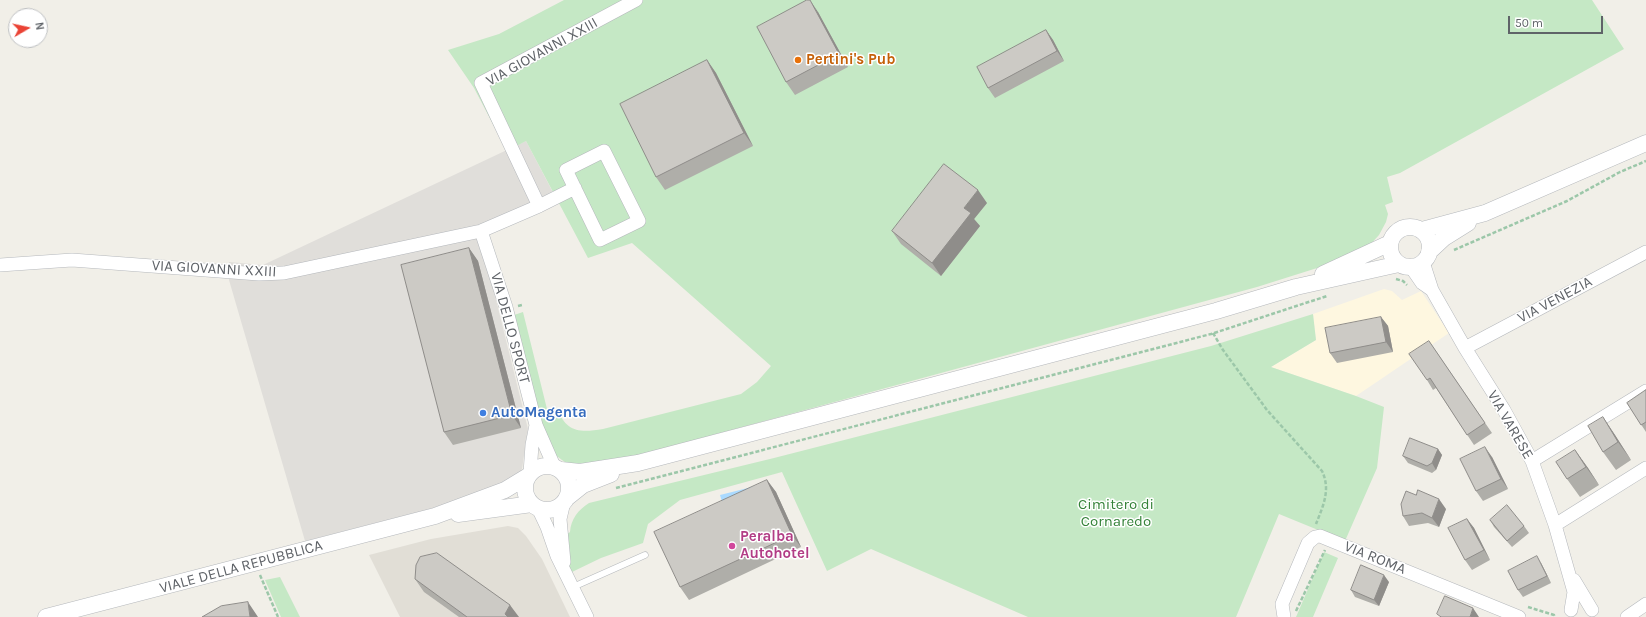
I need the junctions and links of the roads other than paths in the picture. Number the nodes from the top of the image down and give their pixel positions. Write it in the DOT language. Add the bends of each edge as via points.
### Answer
graph roads {
  1 [pos="636,0"];
  2 [pos="1646,144"];
  3 [pos="575,188"];
  4 [pos="539,206"];
  5 [pos="1486,213"];
  6 [pos="1422,230"];
  7 [pos="482,231"];
  8 [pos="1390,243"];
  9 [pos="1646,252"];
  10 [pos="1415,261"];
  11 [pos="0,265"];
  12 [pos="1296,287"];
  13 [pos="1465,348"];
  14 [pos="1646,391"];
  15 [pos="536,425"];
  16 [pos="1532,461"];
  17 [pos="638,463"];
  18 [pos="558,468"];
  19 [pos="1646,468"];
  20 [pos="529,475"];
  21 [pos="566,499"];
  22 [pos="535,506"];
  23 [pos="435,516"];
  24 [pos="1555,525"];
  25 [pos="645,555"];
  26 [pos="564,567"];
  27 [pos="1567,568"];
  28 [pos="573,587"];
  29 [pos="1646,604"];
  30 [pos="1594,613"];
  31 [pos="1566,615"];
  32 [pos="1284,616"];
  33 [pos="46,617"];
  34 [pos="587,617"];
  35 [pos="1519,617"];
  36 [pos="1627,617"];
  1 -- 4 [label="street, VIA GIOVANNI XXIII" via="482,83"];
  2 -- 5 [label="street"];
  3 -- 3 [label="street" via="566,170 604,151 638,221 600,240"];
  3 -- 4 [label="street, VIA GIOVANNI XXIII"];
  4 -- 7 [label="street, VIA GIOVANNI XXIII"];
  5 -- 6 [label="street"];
  5 -- 10 [label="street" via="1444,238"];
  6 -- 8 [label="street" via="1416,227 1402,228 1397,231"];
  6 -- 10 [label="street" via="1429,240"];
  7 -- 11 [label="street, VIA GIOVANNI XXIII" via="284,272 260,274 72,260"];
  7 -- 15 [label="street, VIA DELLO SPORT" via="506,307"];
  8 -- 10 [label="street" via="1391,254"];
  8 -- 12 [label="street"];
  9 -- 13 [label="street, VIA VENEZIA"];
  10 -- 12 [label="street"];
  10 -- 13 [label="street, VIA VARESE" via="1422,283 1432,290"];
  12 -- 17 [label="street" via="1208,313"];
  13 -- 16 [label="street, VIA VARESE"];
  14 -- 16 [label="street"];
  15 -- 18 [label="street, VIA DELLO SPORT"];
  15 -- 20 [label="street, VIA DELLO SPORT"];
  16 -- 24 [label="street, VIA VARESE"];
  17 -- 18 [label="street" via="587,471"];
  17 -- 21 [label="street" via="590,482"];
  18 -- 20 [label="street" via="541,466"];
  18 -- 21 [label="street" via="569,482"];
  19 -- 24 [label="street"];
  20 -- 22 [label="street" via="525,491"];
  20 -- 23 [label="street, VIALE DELLA REPUBBLICA" via="505,490"];
  21 -- 22 [label="street" via="552,510"];
  21 -- 26 [label="street" via="560,519"];
  22 -- 23 [label="street, VIALE DELLA REPUBBLICA"];
  22 -- 26 [label="street" via="548,527 557,556"];
  23 -- 33 [label="street, VIALE DELLA REPUBBLICA"];
  24 -- 27 [label="street, VIA VARESE"];
  25 -- 28 [label="lane"];
  26 -- 28 [label="street"];
  27 -- 30 [label="street, VIA VARESE"];
  27 -- 31 [label="street, VIA VARESE" via="1574,592"];
  28 -- 34 [label="street"];
  29 -- 36 [label="street"];
  30 -- 31 [label="street" via="1581,606"];
  32 -- 35 [label="street, VIA ROMA" via="1282,604 1308,543 1320,536"];
}
